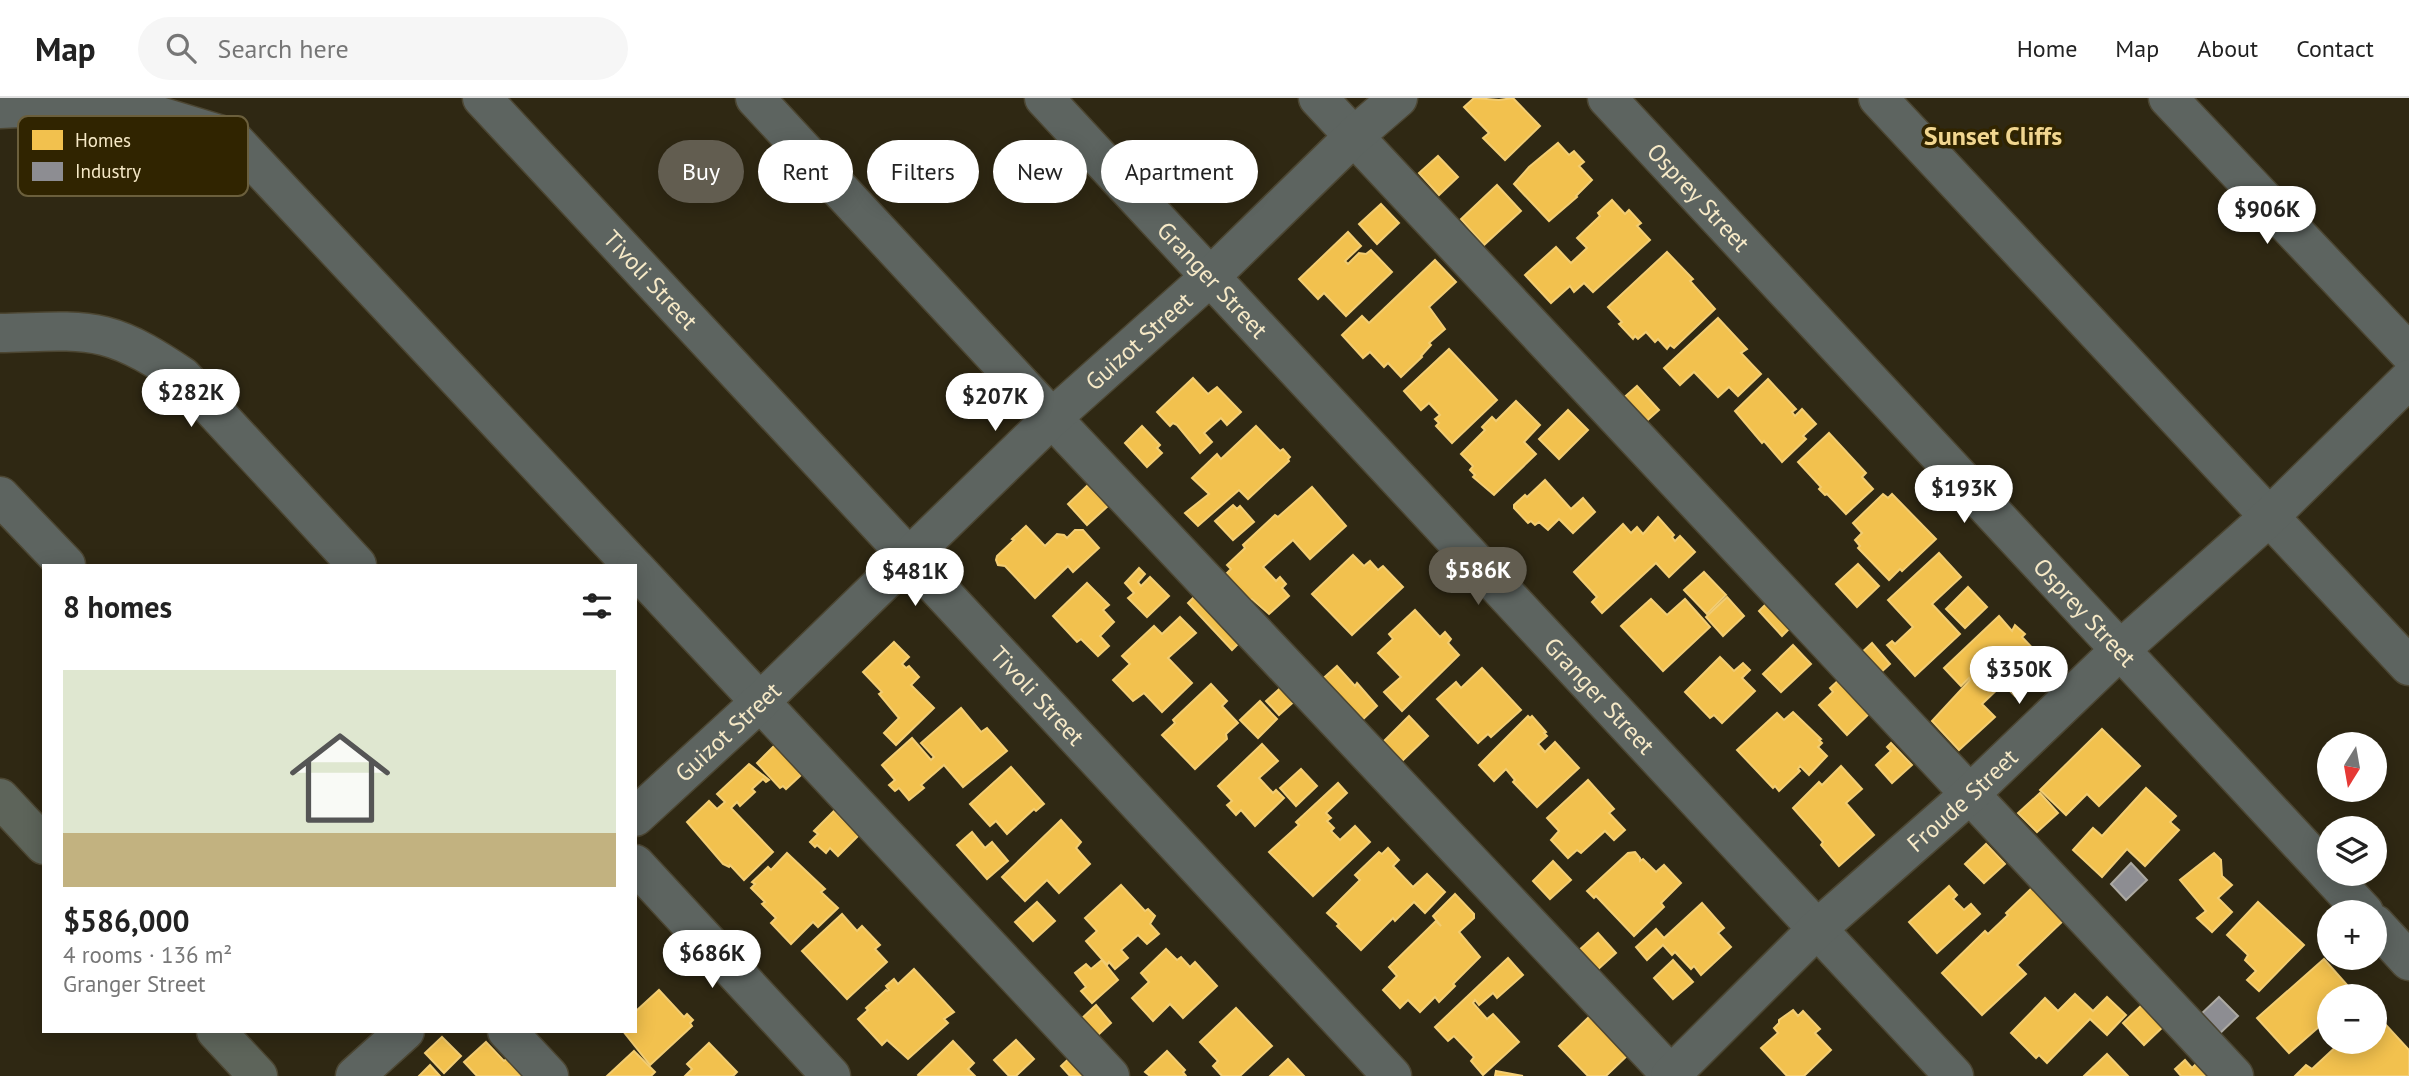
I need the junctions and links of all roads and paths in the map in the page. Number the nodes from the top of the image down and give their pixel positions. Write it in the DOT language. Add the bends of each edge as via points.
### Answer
graph roads {
  1 [pos="482,98"];
  2 [pos="755,98"];
  3 [pos="1044,98"];
  4 [pos="1318,98"];
  5 [pos="1398,98"];
  6 [pos="1607,98"];
  7 [pos="1878,98"];
  8 [pos="2168,98"];
  9 [pos="0,109"];
  10 [pos="159,116"];
  11 [pos="1354,136"];
  12 [pos="248,155"];
  13 [pos="1212,276"];
  14 [pos="0,333"];
  15 [pos="2409,353"];
  16 [pos="2409,379"];
  17 [pos="1052,418"];
  18 [pos="0,496"];
  19 [pos="2269,517"];
  20 [pos="910,558"];
  21 [pos="65,564"];
  22 [pos="356,564"];
  23 [pos="631,564"];
  24 [pos="637,570"];
  25 [pos="2120,649"];
  26 [pos="2409,666"];
  27 [pos="760,702"];
  28 [pos="1969,795"];
  29 [pos="0,798"];
  30 [pos="637,815"];
  31 [pos="42,843"];
  32 [pos="637,866"];
  33 [pos="2353,900"];
  34 [pos="1817,929"];
  35 [pos="2387,937"];
  36 [pos="2409,961"];
  37 [pos="218,1033"];
  38 [pos="403,1033"];
  39 [pos="509,1033"];
  40 [pos="258,1076"];
  41 [pos="355,1076"];
  42 [pos="549,1076"];
  43 [pos="831,1076"];
  44 [pos="1110,1076"];
  45 [pos="1392,1076"];
  46 [pos="1671,1076"];
  47 [pos="1954,1076"];
  48 [pos="2234,1076"];
  1 -- 20 [label="street, Tivoli Street"];
  2 -- 17 [label="street"];
  3 -- 13 [label="street, Granger Street"];
  4 -- 11 [label="street"];
  5 -- 11 [label="street, Guizot Street"];
  6 -- 25 [label="street, Osprey Street"];
  7 -- 19 [label="street"];
  8 -- 15 [label="street"];
  9 -- 10 [label="street" via="38,107"];
  11 -- 13 [label="street, Guizot Street"];
  11 -- 28 [label="street"];
  12 -- 23 [label="street"];
  13 -- 17 [label="street, Guizot Street"];
  13 -- 34 [label="street, Granger Street"];
  14 -- 22 [label="street" via="104,336 170,368"];
  16 -- 19 [label="street, Froude Street"];
  17 -- 20 [label="street, Guizot Street"];
  17 -- 46 [label="street"];
  18 -- 21 [label="street"];
  19 -- 25 [label="street, Froude Street"];
  19 -- 26 [label="street"];
  20 -- 27 [label="street, Guizot Street"];
  20 -- 45 [label="street, Tivoli Street"];
  24 -- 27 [label="street"];
  25 -- 28 [label="street, Froude Street"];
  25 -- 33 [label="street, Osprey Street"];
  27 -- 30 [label="street, Guizot Street"];
  27 -- 44 [label="street"];
  28 -- 34 [label="street, Froude Street"];
  28 -- 48 [label="street"];
  29 -- 31 [label="main road"];
  32 -- 43 [label="street"];
  34 -- 46 [label="street, Froude Street"];
  34 -- 47 [label="street, Granger Street"];
  35 -- 36 [label="street"];
  37 -- 40 [label="main road"];
  38 -- 41 [label="street"];
  39 -- 42 [label="street"];
}
